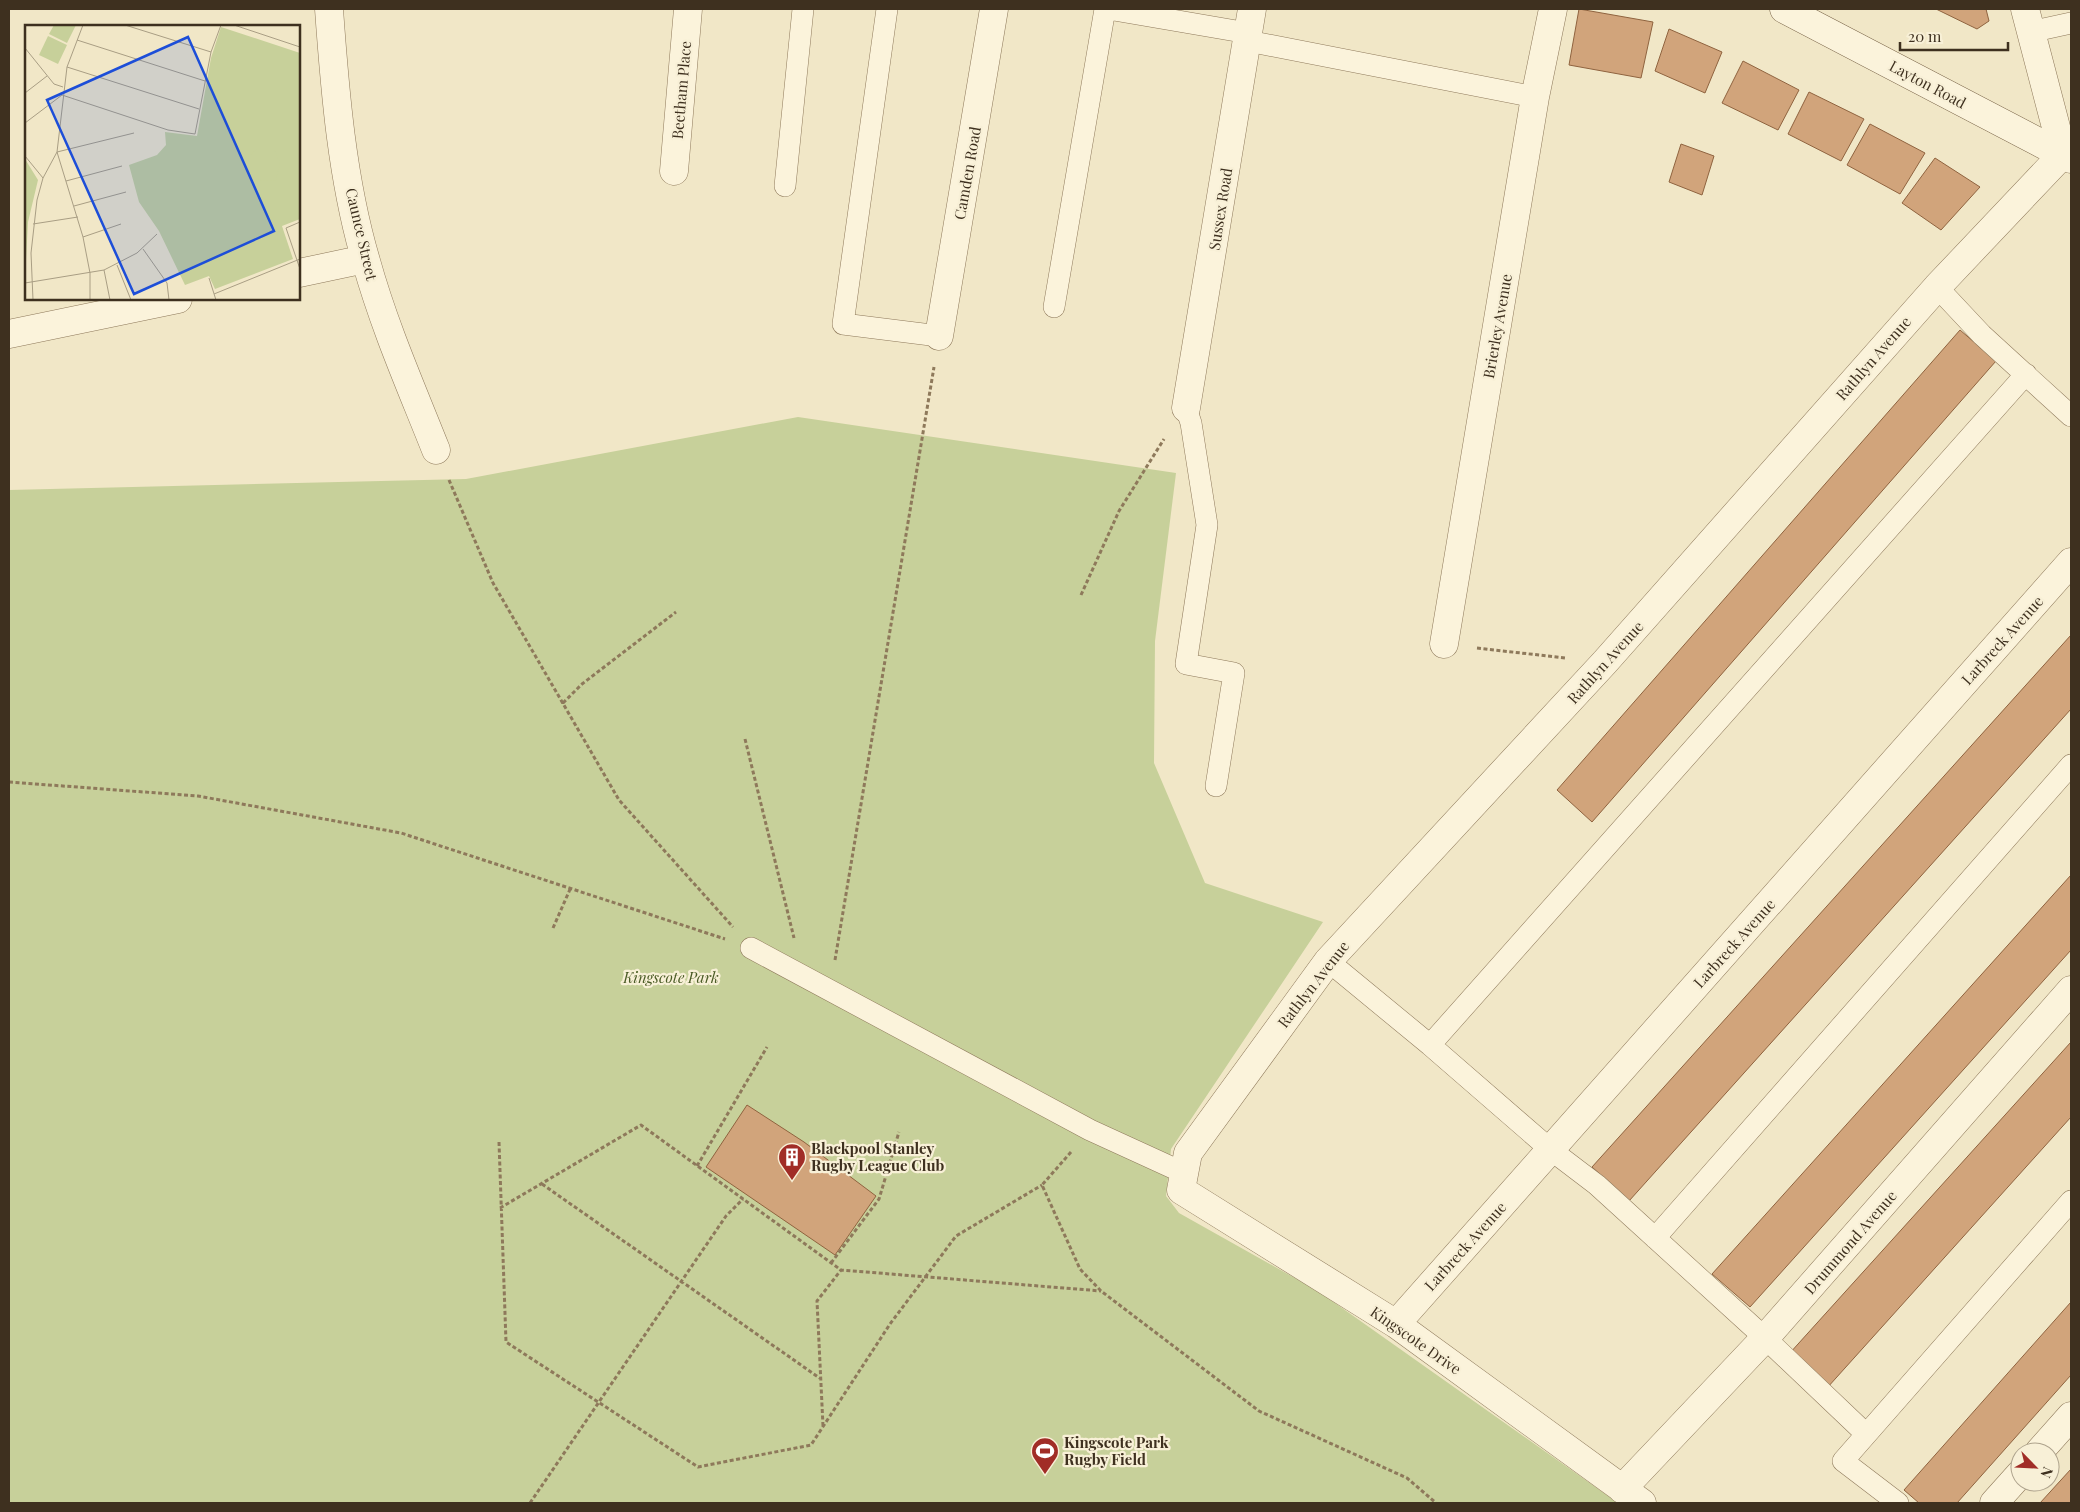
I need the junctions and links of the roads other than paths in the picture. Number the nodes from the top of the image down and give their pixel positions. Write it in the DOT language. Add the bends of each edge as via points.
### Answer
graph roads {
  1 [pos="329,9"];
  2 [pos="688,9"];
  3 [pos="803,9"];
  4 [pos="887,9"];
  5 [pos="994,9"];
  6 [pos="1106,9"];
  7 [pos="1552,9"];
  8 [pos="1784,9"];
  9 [pos="2028,21"];
  10 [pos="2071,23"];
  11 [pos="1249,28"];
  12 [pos="1536,97"];
  13 [pos="2067,157"];
  14 [pos="674,171"];
  15 [pos="785,186"];
  16 [pos="365,260"];
  17 [pos="300,274"];
  18 [pos="1937,287"];
  19 [pos="173,300"];
  20 [pos="1054,307"];
  21 [pos="9,334"];
  22 [pos="939,336"];
  23 [pos="2026,374"];
  24 [pos="1186,408"];
  25 [pos="2071,416"];
  26 [pos="436,450"];
  27 [pos="2071,562"];
  28 [pos="1444,644"];
  29 [pos="2071,765"];
  30 [pos="1216,786"];
  31 [pos="752,948"];
  32 [pos="1328,961"];
  33 [pos="2071,990"];
  34 [pos="1430,1045"];
  35 [pos="1551,1150"];
  36 [pos="1183,1182"];
  37 [pos="2071,1201"];
  38 [pos="1655,1238"];
  39 [pos="1396,1324"];
  40 [pos="1765,1338"];
  41 [pos="2071,1416"];
  42 [pos="1866,1434"];
  43 [pos="2048,1442"];
  44 [pos="2010,1485"];
  45 [pos="1632,1496"];
  46 [pos="1898,1503"];
  47 [pos="1994,1503"];
  1 -- 16 [label="street, Caunce Street" via="342,136"];
  2 -- 14 [label="street, Beetham Place"];
  3 -- 15 [label="lane"];
  4 -- 22 [label="lane" via="843,324"];
  5 -- 22 [label="street, Camden Road"];
  6 -- 11 [label="lane"];
  6 -- 20 [label="lane"];
  7 -- 12 [label="street, Brierley Avenue"];
  8 -- 13 [label="street, Layton Road"];
  9 -- 10 [label="lane"];
  9 -- 13 [label="street"];
  11 -- 12 [label="lane"];
  11 -- 24 [label="street, Sussex Road"];
  12 -- 28 [label="street, Brierley Avenue"];
  13 -- 18 [label="street, Rathlyn Avenue"];
  16 -- 17 [label="street"];
  16 -- 26 [label="street, Caunce Street" via="388,329"];
  18 -- 23 [label="lane" via="1982,335"];
  18 -- 32 [label="street, Rathlyn Avenue" via="1605,662"];
  19 -- 21 [label="street"];
  23 -- 25 [label="lane"];
  23 -- 34 [label="lane"];
  24 -- 30 [label="lane" via="1207,525 1186,664 1234,673"];
  27 -- 35 [label="street, Larbreck Avenue"];
  29 -- 38 [label="lane"];
  31 -- 36 [label="lane"];
  32 -- 34 [label="lane"];
  32 -- 36 [label="street, Rathlyn Avenue" via="1188,1153"];
  33 -- 40 [label="street, Drummond Avenue"];
  34 -- 35 [label="lane"];
  35 -- 38 [label="lane"];
  35 -- 39 [label="street, Larbreck Avenue"];
  36 -- 39 [label="street, Kingscote Drive"];
  37 -- 42 [label="lane"];
  38 -- 40 [label="lane"];
  39 -- 45 [label="street, Kingscote Drive"];
  40 -- 42 [label="lane"];
  40 -- 45 [label="street, Drummond Avenue"];
  41 -- 43 [label="street"];
  42 -- 46 [label="lane" via="1843,1461"];
  44 -- 47 [label="street"];
}
